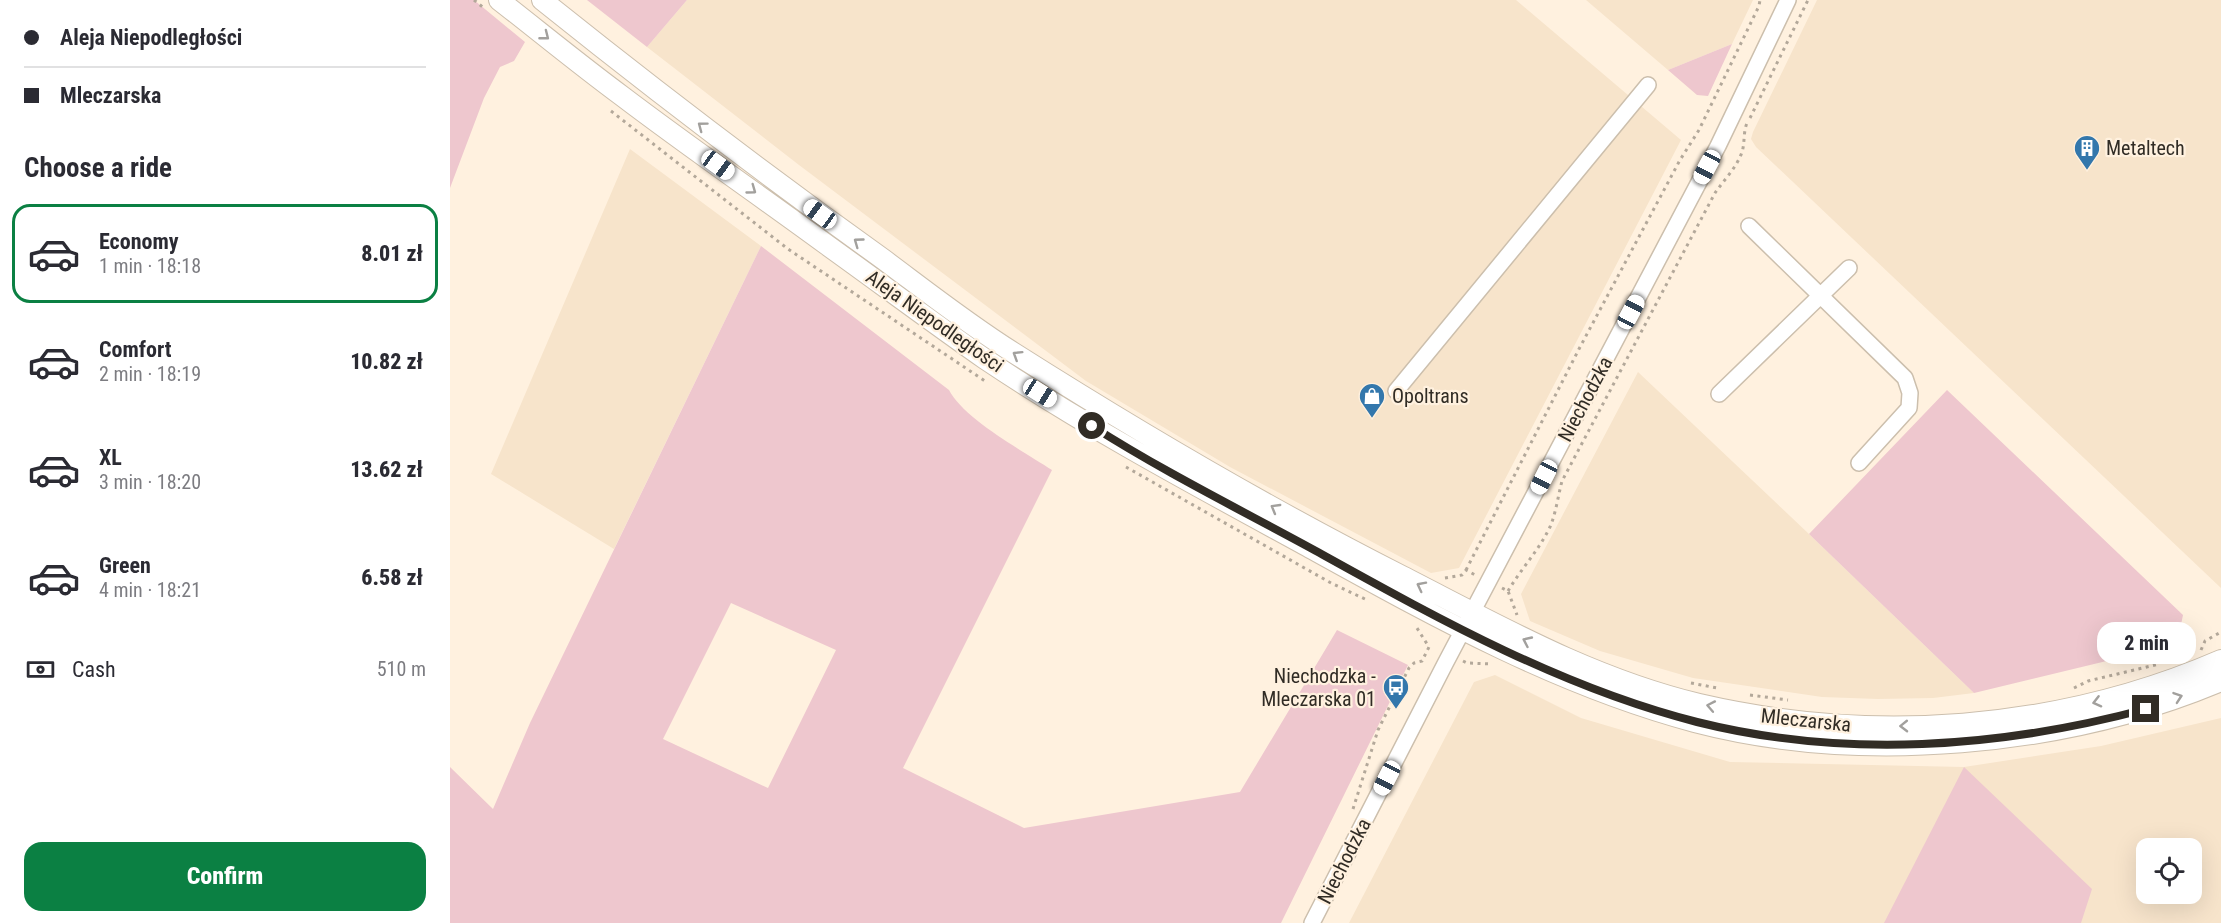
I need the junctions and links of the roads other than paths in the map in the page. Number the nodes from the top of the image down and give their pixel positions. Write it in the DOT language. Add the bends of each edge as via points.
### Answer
graph roads {
  1 [pos="542,0"];
  2 [pos="1788,0"];
  3 [pos="495,7"];
  4 [pos="1648,85"];
  5 [pos="1749,226"];
  6 [pos="1849,268"];
  7 [pos="1821,295"];
  8 [pos="1396,391"];
  9 [pos="1719,394"];
  10 [pos="1859,463"];
  11 [pos="1426,599"];
  12 [pos="1468,621"];
  13 [pos="2221,660"];
  14 [pos="2221,681"];
  15 [pos="1312,923"];
  11 -- 1 [label="main road, Aleja Niepodległości, one-way" via="1011,351 782,187"];
  2 -- 12 [label="street, Niechodzka" via="1718,146"];
  3 -- 11 [label="main road, Aleja Niepodległości, one-way" via="986,359 1110,438"];
  4 -- 8 [label="street"];
  5 -- 7 [label="street"];
  6 -- 7 [label="street"];
  7 -- 9 [label="street"];
  7 -- 10 [label="street" via="1905,378 1911,393 1909,408"];
  11 -- 12 [label="main road, Aleja Niepodległości"];
  13 -- 12 [label="main road, Mleczarska, one-way" via="2139,692 2005,720 1897,726 1818,723 1700,704 1645,689 1519,637"];
  12 -- 14 [label="main road, Mleczarska, one-way" via="1511,654 1640,705 1753,734 1822,742 1939,744 2008,738 2146,709"];
  12 -- 15 [label="street, Niechodzka"];
}
